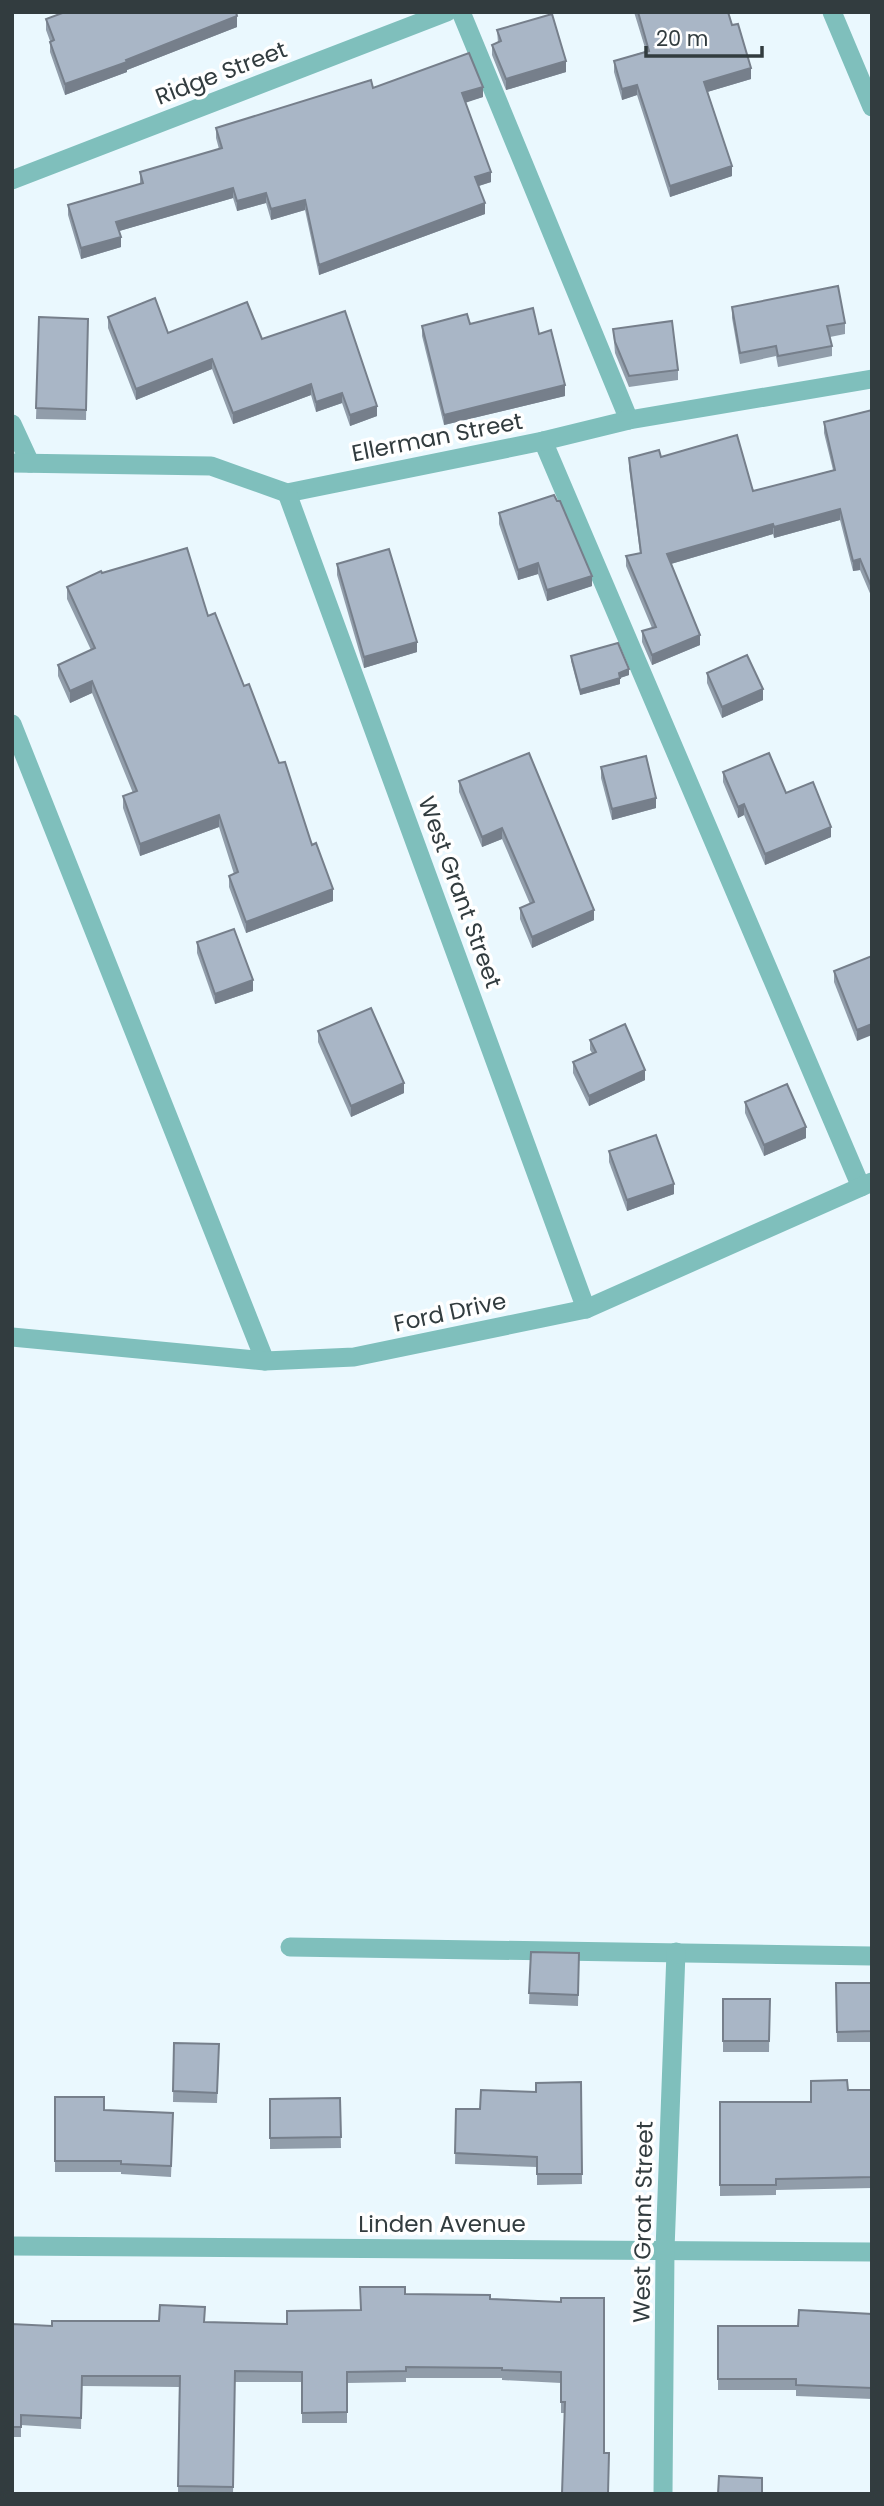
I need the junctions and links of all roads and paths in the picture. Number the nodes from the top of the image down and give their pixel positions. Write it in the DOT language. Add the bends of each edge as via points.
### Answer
graph roads {
  1 [pos="447,12"];
  2 [pos="461,12"];
  3 [pos="832,12"];
  4 [pos="872,107"];
  5 [pos="12,180"];
  6 [pos="872,379"];
  7 [pos="629,420"];
  8 [pos="12,424"];
  9 [pos="543,441"];
  10 [pos="21,463"];
  11 [pos="287,493"];
  12 [pos="12,724"];
  13 [pos="866,1185"];
  14 [pos="586,1309"];
  15 [pos="12,1337"];
  16 [pos="265,1361"];
  17 [pos="290,1947"];
  18 [pos="676,1952"];
  19 [pos="872,1956"];
  20 [pos="12,2246"];
  21 [pos="665,2250"];
  22 [pos="872,2252"];
  23 [pos="663,2494"];
  1 -- 5 [label="street, Ridge Street"];
  2 -- 7 [label="street"];
  3 -- 4 [label="street"];
  6 -- 7 [label="street, Ellerman Street"];
  7 -- 9 [label="street, Ellerman Street"];
  8 -- 10 [label="street"];
  9 -- 11 [label="street, Ellerman Street"];
  9 -- 13 [label="street"];
  10 -- 11 [label="street" via="211,466"];
  11 -- 14 [label="street, West Grant Street"];
  12 -- 16 [label="street"];
  13 -- 14 [label="street, Ford Drive"];
  14 -- 16 [label="street, Ford Drive" via="354,1357"];
  15 -- 16 [label="street, Ford Drive"];
  17 -- 18 [label="street"];
  18 -- 19 [label="street"];
  18 -- 21 [label="street, West Grant Street"];
  20 -- 21 [label="street, Linden Avenue"];
  21 -- 22 [label="street, Linden Avenue"];
  21 -- 23 [label="street, West Grant Street"];
}
